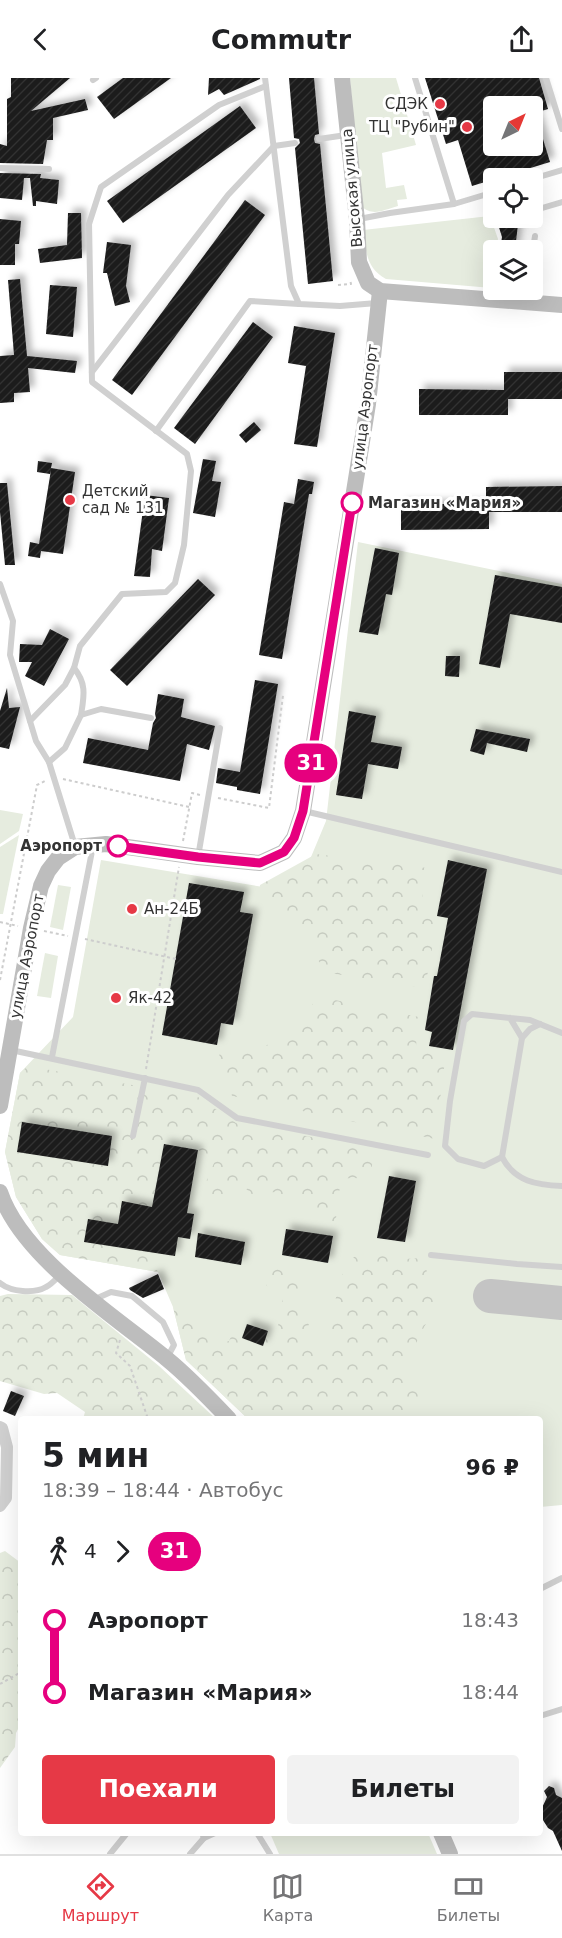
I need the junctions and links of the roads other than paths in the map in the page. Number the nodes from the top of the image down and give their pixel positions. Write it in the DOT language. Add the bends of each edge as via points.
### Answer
graph roads {
  1 [pos="265,78"];
  2 [pos="342,78"];
  3 [pos="416,78"];
  4 [pos="546,78"];
  5 [pos="266,86"];
  6 [pos="562,129"];
  7 [pos="348,135"];
  8 [pos="320,139"];
  9 [pos="295,143"];
  10 [pos="274,146"];
  11 [pos="0,168"];
  12 [pos="49,169"];
  13 [pos="562,170"];
  14 [pos="543,176"];
  15 [pos="483,195"];
  16 [pos="562,202"];
  17 [pos="454,204"];
  18 [pos="543,208"];
  19 [pos="357,220"];
  20 [pos="535,236"];
  21 [pos="534,240"];
  22 [pos="483,296"];
  23 [pos="379,297"];
  24 [pos="542,300"];
  25 [pos="299,304"];
  26 [pos="562,305"];
  27 [pos="92,373"];
  28 [pos="156,431"];
  29 [pos="0,584"];
  30 [pos="74,668"];
  31 [pos="81,715"];
  32 [pos="151,718"];
  33 [pos="30,721"];
  34 [pos="220,728"];
  35 [pos="49,762"];
  36 [pos="303,811"];
  37 [pos="94,844"];
  38 [pos="75,847"];
  39 [pos="198,857"];
  40 [pos="562,872"];
  41 [pos="510,1018"];
  42 [pos="540,1024"];
  43 [pos="562,1033"];
  44 [pos="522,1038"];
  45 [pos="10,1050"];
  46 [pos="52,1057"];
  47 [pos="145,1078"];
  48 [pos="0,1106"];
  49 [pos="133,1136"];
  50 [pos="428,1155"];
  51 [pos="502,1157"];
  52 [pos="562,1186"];
  53 [pos="0,1192"];
  54 [pos="431,1255"];
  55 [pos="562,1267"];
  56 [pos="62,1274"];
  57 [pos="0,1283"];
  58 [pos="93,1300"];
  59 [pos="167,1359"];
  60 [pos="226,1416"];
  61 [pos="0,1427"];
  62 [pos="0,1506"];
  63 [pos="562,1578"];
  64 [pos="543,1587"];
  65 [pos="562,1709"];
  66 [pos="543,1715"];
  67 [pos="125,1836"];
  68 [pos="203,1836"];
  69 [pos="259,1836"];
  70 [pos="442,1836"];
  71 [pos="110,1854"];
  72 [pos="190,1854"];
  73 [pos="270,1854"];
  74 [pos="450,1854"];
  1 -- 5 [label="lane"];
  2 -- 7 [label="main road, Высокая улица"];
  3 -- 17 [label="lane"];
  4 -- 6 [label="lane"];
  5 -- 10 [label="lane"];
  5 -- 27 [label="lane" via="219,105 101,187 89,224"];
  7 -- 8 [label="lane"];
  7 -- 19 [label="main road, Высокая улица"];
  9 -- 10 [label="lane"];
  10 -- 25 [label="lane" via="291,286"];
  10 -- 27 [label="lane" via="228,195"];
  11 -- 12 [label="lane"];
  13 -- 14 [label="lane"];
  15 -- 17 [label="lane"];
  16 -- 18 [label="lane"];
  17 -- 19 [label="lane"];
  19 -- 23 [label="main road, Высокая улица" via="359,262"];
  20 -- 21 [label="lane"];
  22 -- 23 [label="main road"];
  23 -- 25 [label="lane" via="340,306"];
  23 -- 36 [label="main road, улица Аэропорт" via="368,404"];
  24 -- 26 [label="main road"];
  25 -- 28 [label="lane" via="250,301"];
  27 -- 28 [label="lane" via="92,382"];
  28 -- 30 [label="lane" via="187,454 191,471 184,545 175,583 166,592 122,594 80,646"];
  29 -- 33 [label="lane" via="13,621 10,655"];
  30 -- 31 [label="lane" via="83,678"];
  30 -- 33 [label="lane" via="65,685"];
  31 -- 32 [label="lane" via="101,709"];
  31 -- 35 [label="lane" via="65,748"];
  33 -- 35 [label="lane"];
  34 -- 39 [label="lane"];
  35 -- 38 [label="lane"];
  36 -- 39 [label="main road, улица Аэропорт" via="294,838 284,852 260,863"];
  36 -- 40 [label="lane"];
  37 -- 38 [label="main road, улица Аэропорт"];
  37 -- 39 [label="main road, улица Аэропорт"];
  37 -- 46 [label="lane"];
  38 -- 45 [label="main road, улица Аэропорт" via="58,858 41,886"];
  41 -- 42 [label="lane"];
  41 -- 44 [label="lane"];
  41 -- 51 [label="lane" via="472,1014 464,1021 445,1146 458,1159 484,1167"];
  42 -- 43 [label="lane"];
  42 -- 44 [label="lane"];
  44 -- 51 [label="lane"];
  45 -- 46 [label="lane"];
  45 -- 48 [label="main road, улица Аэропорт"];
  46 -- 47 [label="lane"];
  47 -- 49 [label="lane"];
  47 -- 50 [label="lane" via="198,1090 237,1118"];
  51 -- 52 [label="lane" via="513,1173 538,1185"];
  53 -- 56 [label="main road" via="18,1227"];
  54 -- 55 [label="lane"];
  56 -- 57 [label="lane" via="45,1288 26,1291 6,1288"];
  56 -- 58 [label="main road"];
  58 -- 59 [label="main road"];
  58 -- 59 [label="lane" via="111,1292 132,1296 163,1322 174,1345"];
  59 -- 60 [label="main road"];
  61 -- 62 [label="street" via="7,1447 6,1498"];
  63 -- 64 [label="lane"];
  65 -- 66 [label="lane"];
  67 -- 71 [label="lane"];
  68 -- 72 [label="lane"];
  69 -- 73 [label="lane"];
  70 -- 74 [label="main road"];
}
